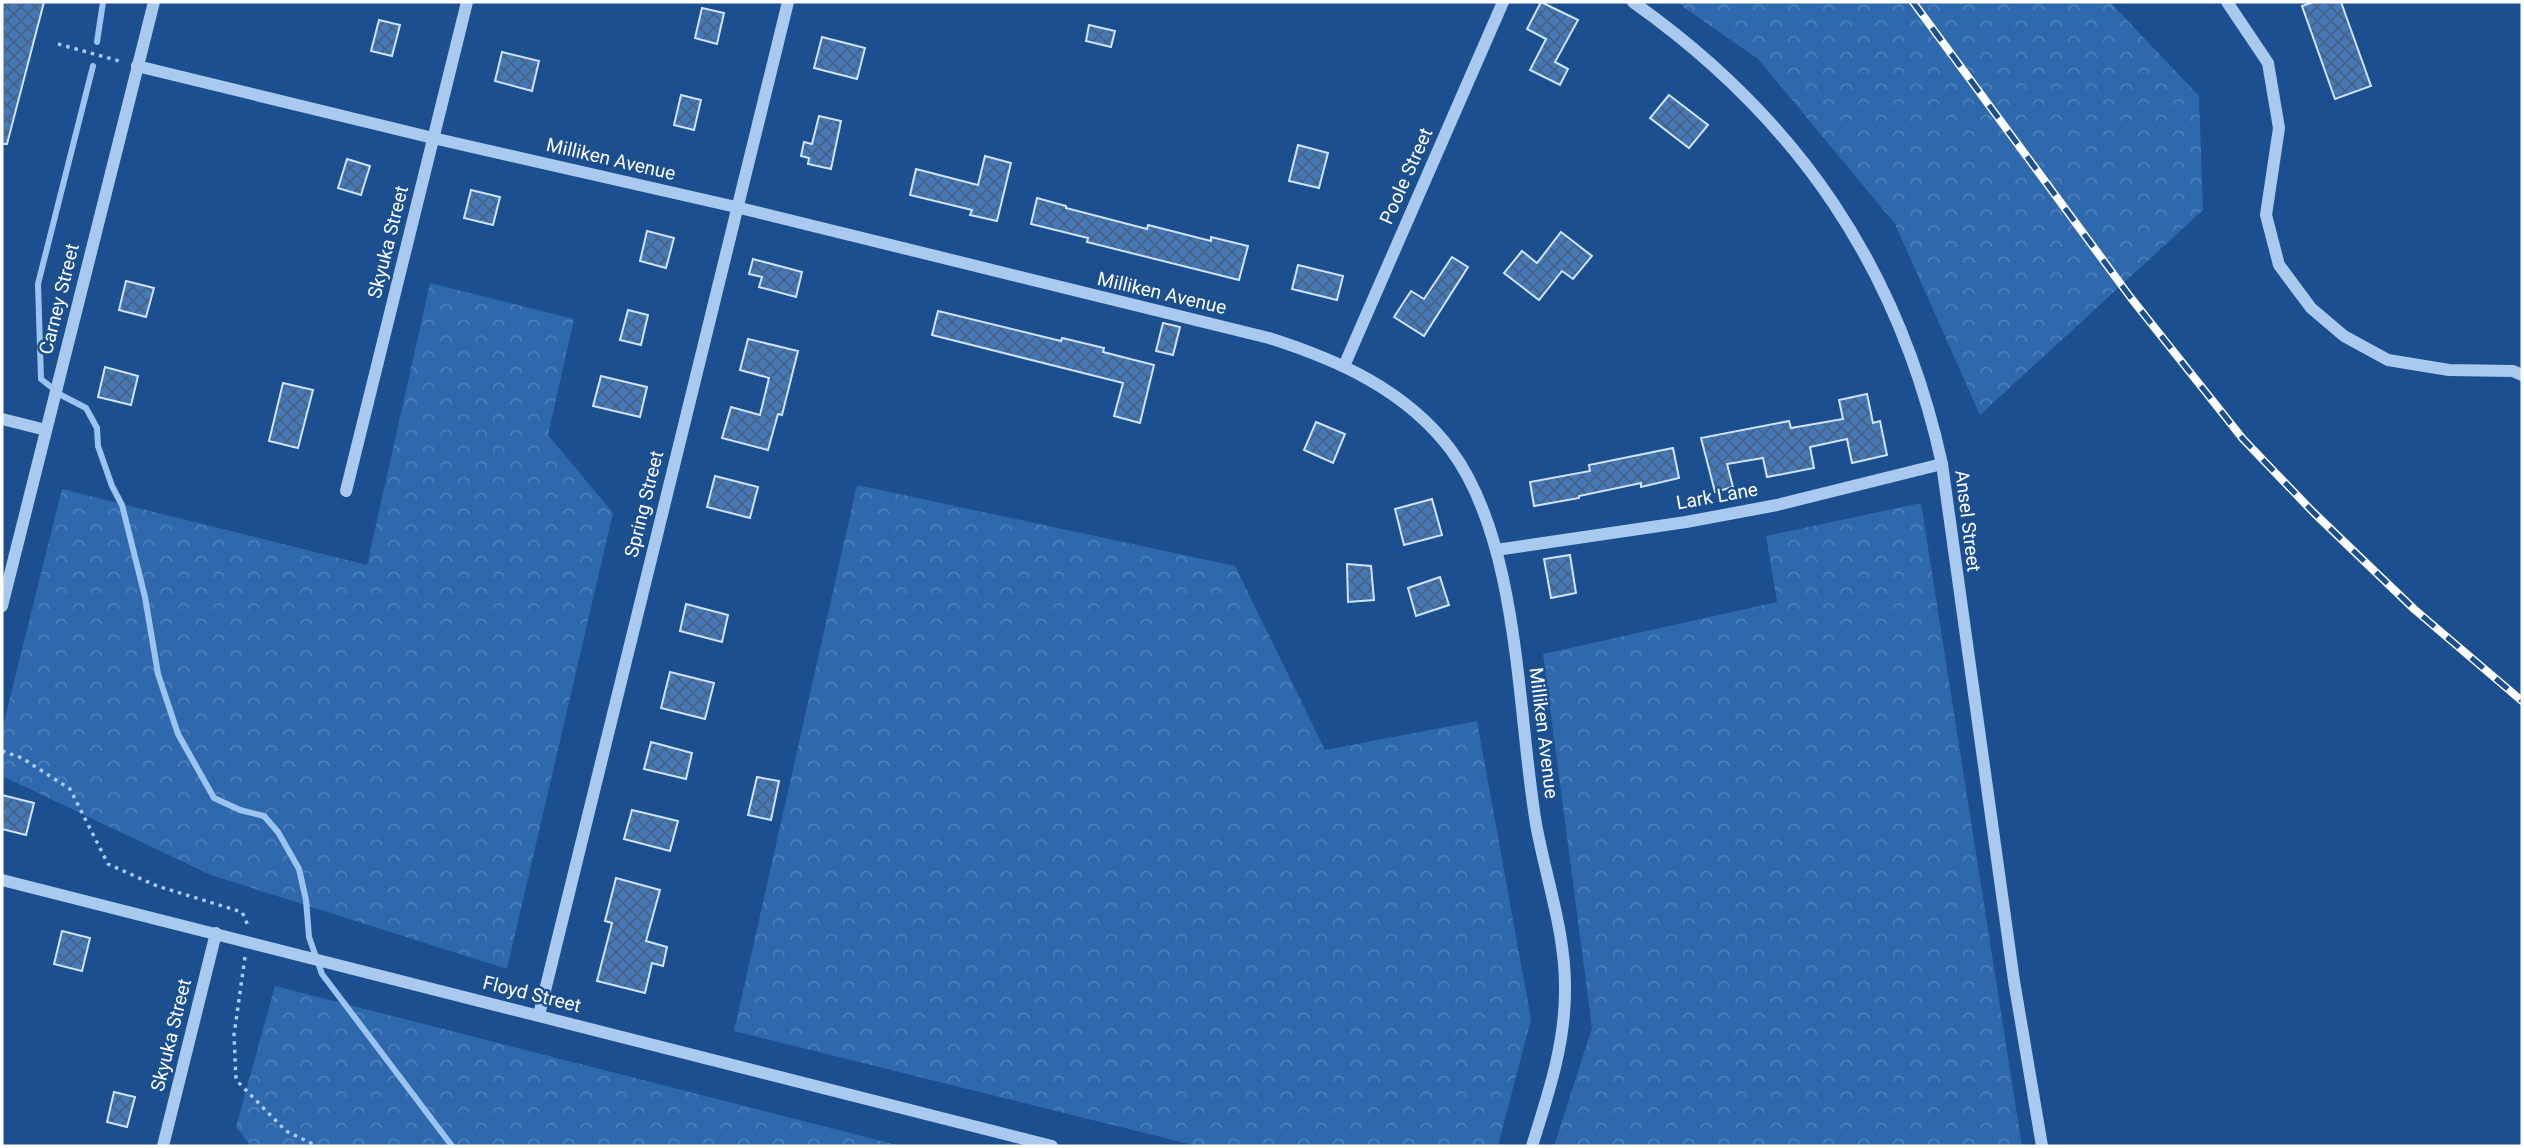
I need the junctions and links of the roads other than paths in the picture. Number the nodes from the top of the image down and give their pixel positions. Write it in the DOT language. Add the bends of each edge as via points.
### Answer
graph roads {
  1 [pos="153,2"];
  2 [pos="467,2"];
  3 [pos="788,2"];
  4 [pos="1503,2"];
  5 [pos="1633,2"];
  6 [pos="2227,2"];
  7 [pos="138,66"];
  8 [pos="433,138"];
  9 [pos="736,207"];
  10 [pos="1344,366"];
  11 [pos="2522,375"];
  12 [pos="2,419"];
  13 [pos="46,430"];
  14 [pos="1942,464"];
  15 [pos="346,491"];
  16 [pos="1496,550"];
  17 [pos="2,606"];
  18 [pos="2,880"];
  19 [pos="216,933"];
  20 [pos="539,1015"];
  21 [pos="163,1146"];
  22 [pos="1052,1146"];
  23 [pos="1532,1146"];
  24 [pos="2042,1146"];
  1 -- 7 [label="street, Carney Street"];
  2 -- 8 [label="street, Skyuka Street"];
  3 -- 9 [label="street, Spring Street"];
  4 -- 10 [label="street, Poole Street"];
  5 -- 14 [label="street, Ansel Street" via="1744,94 1824,188 1886,294 1909,351"];
  6 -- 11 [label="street" via="2268,63 2279,128 2266,215 2279,265 2311,308 2344,337 2388,360"];
  7 -- 8 [label="street, Milliken Avenue"];
  7 -- 13 [label="street, Carney Street"];
  8 -- 9 [label="street, Milliken Avenue"];
  8 -- 15 [label="street, Skyuka Street"];
  9 -- 10 [label="street, Milliken Avenue" via="1269,338"];
  9 -- 20 [label="street, Spring Street"];
  10 -- 16 [label="street, Milliken Avenue" via="1408,405 1452,451 1470,481"];
  12 -- 13 [label="street"];
  13 -- 17 [label="street, Carney Street"];
  14 -- 16 [label="street, Lark Lane" via="1777,505"];
  14 -- 24 [label="street, Ansel Street" via="2010,954"];
  16 -- 23 [label="street, Milliken Avenue" via="1511,628 1536,824 1562,943 1565,990 1562,1037"];
  18 -- 19 [label="street, Floyd Street"];
  19 -- 20 [label="street, Floyd Street"];
  19 -- 21 [label="street, Skyuka Street"];
  20 -- 22 [label="street, Floyd Street"];
}
